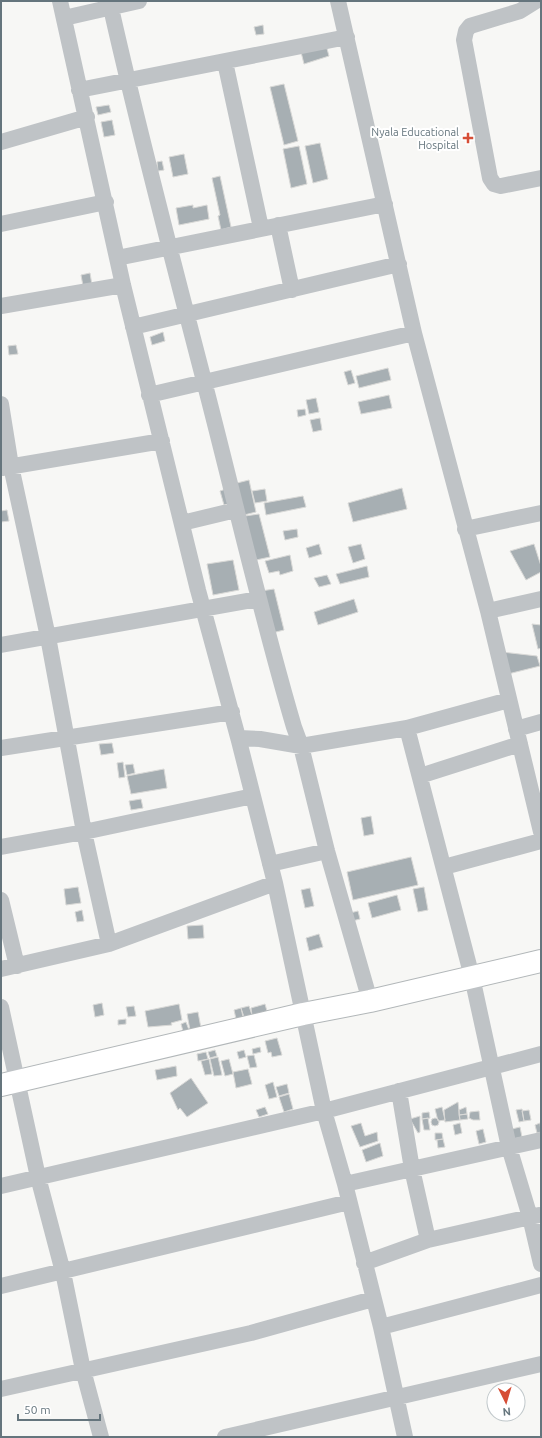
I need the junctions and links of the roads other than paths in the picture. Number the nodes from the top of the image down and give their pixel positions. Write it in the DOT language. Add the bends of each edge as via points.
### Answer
graph roads {
  1 [pos="60,1"];
  2 [pos="139,1"];
  3 [pos="338,1"];
  4 [pos="536,1"];
  5 [pos="111,8"];
  6 [pos="64,18"];
  7 [pos="347,37"];
  8 [pos="225,62"];
  9 [pos="127,81"];
  10 [pos="79,90"];
  11 [pos="87,117"];
  12 [pos="1,142"];
  13 [pos="541,178"];
  14 [pos="106,202"];
  15 [pos="385,204"];
  16 [pos="1,224"];
  17 [pos="278,225"];
  18 [pos="261,228"];
  19 [pos="169,248"];
  20 [pos="118,258"];
  21 [pos="398,264"];
  22 [pos="123,285"];
  23 [pos="292,290"];
  24 [pos="1,306"];
  25 [pos="186,316"];
  26 [pos="133,327"];
  27 [pos="414,333"];
  28 [pos="204,380"];
  29 [pos="149,394"];
  30 [pos="1,404"];
  31 [pos="162,441"];
  32 [pos="6,467"];
  33 [pos="236,510"];
  34 [pos="541,513"];
  35 [pos="182,523"];
  36 [pos="465,529"];
  37 [pos="258,599"];
  38 [pos="541,599"];
  39 [pos="205,610"];
  40 [pos="488,611"];
  41 [pos="48,637"];
  42 [pos="1,645"];
  43 [pos="509,700"];
  44 [pos="232,712"];
  45 [pos="541,722"];
  46 [pos="407,728"];
  47 [pos="518,736"];
  48 [pos="66,737"];
  49 [pos="238,738"];
  50 [pos="301,746"];
  51 [pos="1,748"];
  52 [pos="420,776"];
  53 [pos="253,796"];
  54 [pos="84,832"];
  55 [pos="541,832"];
  56 [pos="541,841"];
  57 [pos="1,847"];
  58 [pos="327,852"];
  59 [pos="270,864"];
  60 [pos="444,867"];
  61 [pos="275,883"];
  62 [pos="1,900"];
  63 [pos="109,944"];
  64 [pos="541,961"];
  65 [pos="17,966"];
  66 [pos="1,969"];
  67 [pos="472,977"];
  68 [pos="370,1001"];
  69 [pos="1,1007"];
  70 [pos="303,1014"];
  71 [pos="541,1054"];
  72 [pos="492,1066"];
  73 [pos="9,1083"];
  74 [pos="399,1091"];
  75 [pos="324,1111"];
  76 [pos="541,1140"];
  77 [pos="509,1147"];
  78 [pos="412,1169"];
  79 [pos="38,1177"];
  80 [pos="345,1184"];
  81 [pos="1,1186"];
  82 [pos="349,1202"];
  83 [pos="536,1216"];
  84 [pos="428,1240"];
  85 [pos="364,1263"];
  86 [pos="541,1264"];
  87 [pos="63,1272"];
  88 [pos="541,1285"];
  89 [pos="1,1286"];
  90 [pos="373,1299"];
  91 [pos="381,1327"];
  92 [pos="541,1364"];
  93 [pos="83,1370"];
  94 [pos="1,1389"];
  95 [pos="396,1398"];
  96 [pos="100,1437"];
  97 [pos="225,1437"];
  98 [pos="405,1437"];
  1 -- 6 [label="street"];
  2 -- 5 [label="street"];
  3 -- 7 [label="street"];
  4 -- 13 [label="street" via="520,12 470,26 464,40 490,178 494,184 501,186"];
  5 -- 6 [label="street"];
  5 -- 9 [label="street"];
  6 -- 10 [label="street"];
  7 -- 8 [label="street"];
  7 -- 15 [label="street"];
  8 -- 9 [label="street"];
  8 -- 18 [label="street"];
  9 -- 10 [label="street"];
  9 -- 19 [label="street"];
  10 -- 11 [label="street"];
  11 -- 12 [label="street"];
  11 -- 14 [label="street"];
  14 -- 16 [label="street"];
  14 -- 20 [label="street"];
  15 -- 17 [label="street"];
  15 -- 21 [label="street"];
  17 -- 18 [label="street"];
  17 -- 23 [label="street"];
  18 -- 19 [label="street"];
  19 -- 20 [label="street"];
  19 -- 25 [label="street"];
  20 -- 22 [label="street"];
  21 -- 23 [label="street"];
  21 -- 27 [label="street"];
  22 -- 24 [label="street"];
  22 -- 26 [label="street"];
  23 -- 25 [label="street"];
  25 -- 26 [label="street"];
  25 -- 28 [label="street"];
  26 -- 29 [label="street"];
  27 -- 28 [label="street"];
  27 -- 36 [label="street"];
  28 -- 29 [label="street"];
  28 -- 33 [label="street"];
  29 -- 31 [label="street"];
  30 -- 32 [label="street"];
  31 -- 32 [label="street"];
  31 -- 35 [label="street"];
  32 -- 41 [label="street"];
  33 -- 35 [label="street"];
  33 -- 37 [label="street"];
  34 -- 36 [label="street"];
  35 -- 39 [label="street"];
  36 -- 40 [label="street"];
  37 -- 39 [label="street"];
  37 -- 50 [label="street"];
  38 -- 40 [label="street"];
  39 -- 41 [label="street"];
  39 -- 44 [label="street"];
  40 -- 43 [label="street"];
  41 -- 42 [label="street"];
  41 -- 48 [label="street"];
  43 -- 46 [label="street"];
  43 -- 47 [label="street"];
  44 -- 48 [label="street"];
  44 -- 49 [label="street"];
  45 -- 47 [label="street"];
  46 -- 50 [label="street"];
  46 -- 52 [label="street"];
  47 -- 52 [label="street"];
  47 -- 55 [label="street"];
  48 -- 51 [label="street"];
  48 -- 54 [label="street"];
  49 -- 50 [label="street"];
  49 -- 53 [label="street"];
  50 -- 58 [label="street"];
  52 -- 60 [label="street"];
  53 -- 54 [label="street"];
  53 -- 59 [label="street"];
  54 -- 57 [label="street"];
  54 -- 63 [label="street"];
  56 -- 60 [label="street"];
  58 -- 59 [label="street"];
  58 -- 68 [label="street"];
  59 -- 61 [label="street"];
  60 -- 67 [label="street"];
  61 -- 63 [label="street"];
  61 -- 70 [label="street"];
  62 -- 65 [label="street"];
  63 -- 65 [label="street"];
  64 -- 67 [label="highway"];
  65 -- 66 [label="street"];
  67 -- 68 [label="highway"];
  67 -- 72 [label="street"];
  68 -- 70 [label="highway"];
  69 -- 73 [label="street"];
  70 -- 73 [label="highway"];
  70 -- 75 [label="street"];
  71 -- 72 [label="street"];
  72 -- 74 [label="street"];
  72 -- 77 [label="street"];
  73 -- 79 [label="street"];
  74 -- 75 [label="street"];
  74 -- 78 [label="street"];
  75 -- 79 [label="street"];
  75 -- 80 [label="street"];
  76 -- 77 [label="street"];
  77 -- 78 [label="street"];
  77 -- 83 [label="street"];
  78 -- 80 [label="street"];
  78 -- 84 [label="street"];
  79 -- 81 [label="street"];
  79 -- 87 [label="street"];
  80 -- 82 [label="street"];
  82 -- 85 [label="street"];
  82 -- 87 [label="street"];
  83 -- 84 [label="street"];
  83 -- 86 [label="street"];
  84 -- 85 [label="street"];
  85 -- 90 [label="street"];
  87 -- 89 [label="street"];
  87 -- 93 [label="street"];
  88 -- 91 [label="street"];
  90 -- 91 [label="street"];
  90 -- 93 [label="street" via="251,1333"];
  91 -- 95 [label="street"];
  92 -- 95 [label="street"];
  93 -- 94 [label="street"];
  93 -- 96 [label="street"];
  95 -- 97 [label="street"];
  95 -- 98 [label="street"];
}
